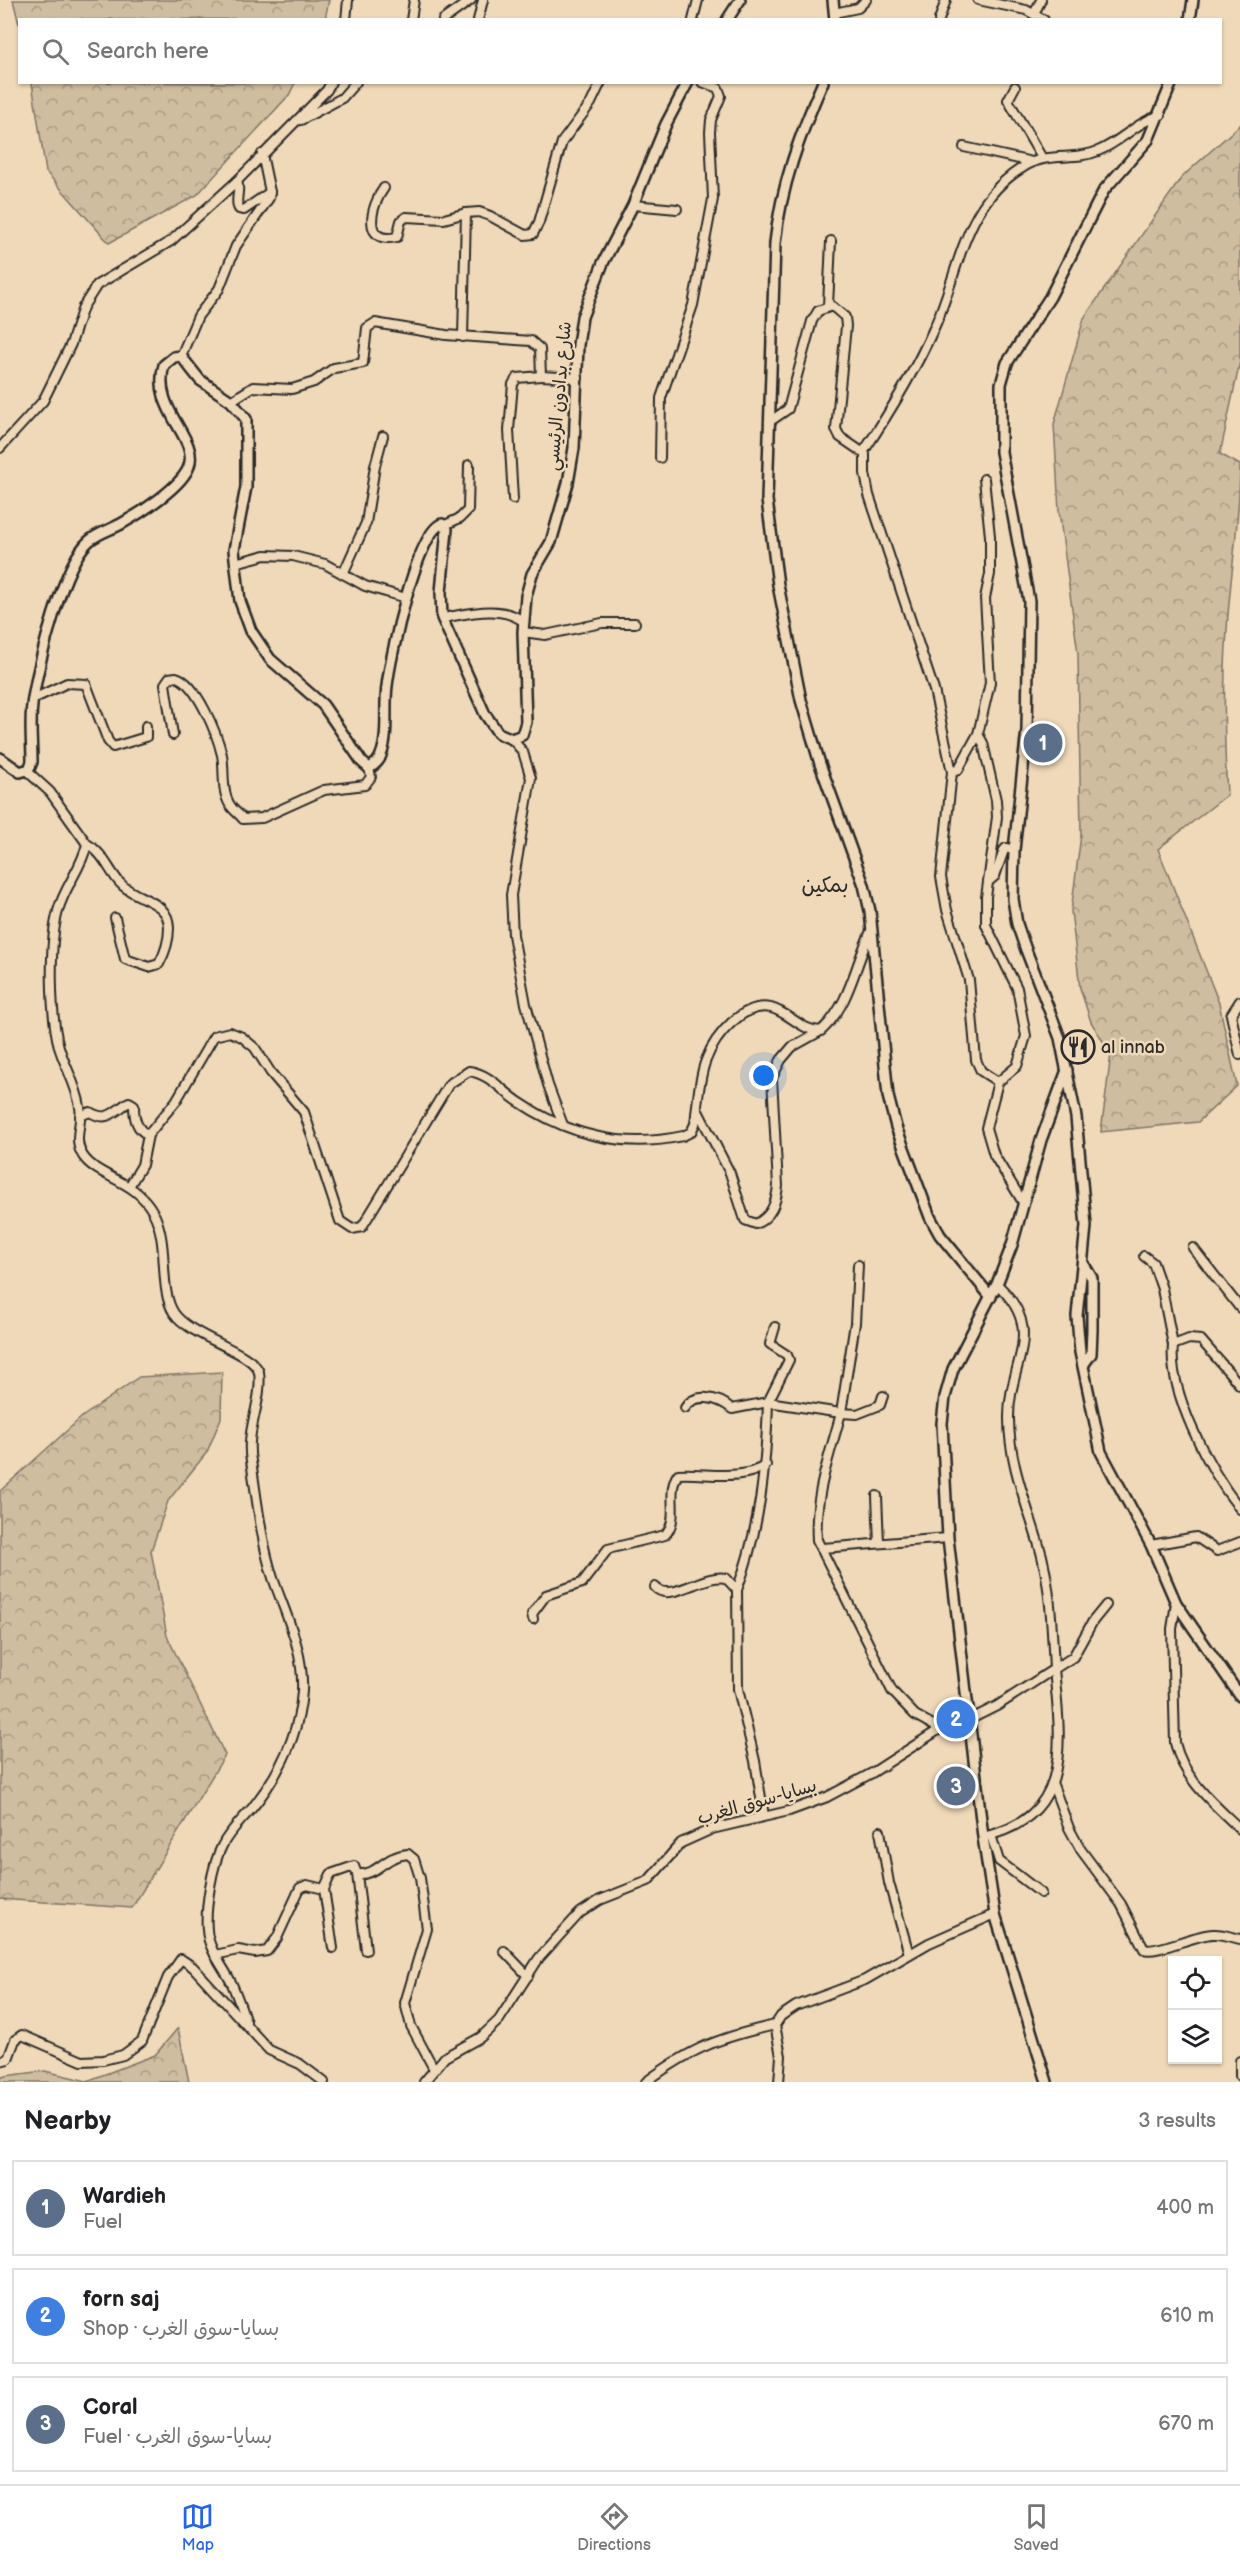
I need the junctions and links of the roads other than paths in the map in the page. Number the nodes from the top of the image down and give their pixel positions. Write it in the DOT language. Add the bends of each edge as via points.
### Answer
graph roads {
  1 [pos="348,0"];
  2 [pos="414,0"];
  3 [pos="471,0"];
  4 [pos="483,0"];
  5 [pos="698,0"];
  6 [pos="740,0"];
  7 [pos="832,0"];
  8 [pos="866,0"];
  9 [pos="946,0"];
  10 [pos="978,0"];
  11 [pos="1041,0"];
  12 [pos="1193,0"];
  13 [pos="460,3"];
  14 [pos="1034,14"];
  15 [pos="835,16"];
  16 [pos="346,18"];
  17 [pos="411,18"];
  18 [pos="445,18"];
  19 [pos="478,18"];
  20 [pos="694,18"];
  21 [pos="728,18"];
  22 [pos="940,18"];
  23 [pos="1041,18"];
  24 [pos="1190,18"];
  25 [pos="329,84"];
  26 [pos="354,84"];
  27 [pos="600,84"];
  28 [pos="687,84"];
  29 [pos="707,84"];
  30 [pos="823,84"];
  31 [pos="1171,84"];
  32 [pos="1015,87"];
  33 [pos="1161,115"];
  34 [pos="295,124"];
  35 [pos="964,147"];
  36 [pos="262,154"];
  37 [pos="1042,158"];
  38 [pos="1032,162"];
  39 [pos="237,181"];
  40 [pos="384,188"];
  41 [pos="270,192"];
  42 [pos="633,205"];
  43 [pos="677,209"];
  44 [pos="466,213"];
  45 [pos="831,241"];
  46 [pos="828,306"];
  47 [pos="464,337"];
  48 [pos="181,356"];
  49 [pos="541,376"];
  50 [pos="578,378"];
  51 [pos="231,400"];
  52 [pos="769,422"];
  53 [pos="383,436"];
  54 [pos="0,448"];
  55 [pos="864,451"];
  56 [pos="660,458"];
  57 [pos="470,465"];
  58 [pos="984,479"];
  59 [pos="513,499"];
  60 [pos="445,525"];
  61 [pos="235,563"];
  62 [pos="343,574"];
  63 [pos="406,598"];
  64 [pos="442,618"];
  65 [pos="635,623"];
  66 [pos="524,627"];
  67 [pos="33,699"];
  68 [pos="146,726"];
  69 [pos="978,734"];
  70 [pos="173,735"];
  71 [pos="512,740"];
  72 [pos="0,758"];
  73 [pos="369,768"];
  74 [pos="27,771"];
  75 [pos="952,772"];
  76 [pos="87,844"];
  77 [pos="1014,850"];
  78 [pos="988,882"];
  79 [pos="115,918"];
  80 [pos="872,929"];
  81 [pos="1240,1001"];
  82 [pos="821,1031"];
  83 [pos="1240,1054"];
  84 [pos="1067,1070"];
  85 [pos="998,1082"];
  86 [pos="697,1107"];
  87 [pos="80,1116"];
  88 [pos="563,1125"];
  89 [pos="148,1135"];
  90 [pos="130,1185"];
  91 [pos="1024,1204"];
  92 [pos="1193,1248"];
  93 [pos="1144,1256"];
  94 [pos="1083,1263"];
  95 [pos="858,1265"];
  96 [pos="997,1284"];
  97 [pos="991,1297"];
  98 [pos="1240,1308"];
  99 [pos="1077,1312"];
  100 [pos="1091,1313"];
  101 [pos="775,1328"];
  102 [pos="1173,1345"];
  103 [pos="1084,1364"];
  104 [pos="1240,1385"];
  105 [pos="883,1396"];
  106 [pos="768,1402"];
  107 [pos="685,1408"];
  108 [pos="841,1413"];
  109 [pos="766,1465"];
  110 [pos="877,1496"];
  111 [pos="1240,1509"];
  112 [pos="948,1538"];
  113 [pos="1240,1542"];
  114 [pos="879,1543"];
  115 [pos="1151,1545"];
  116 [pos="823,1548"];
  117 [pos="655,1587"];
  118 [pos="737,1590"];
  119 [pos="1176,1603"];
  120 [pos="1106,1605"];
  121 [pos="533,1619"];
  122 [pos="1054,1669"];
  123 [pos="1240,1696"];
  124 [pos="969,1723"];
  125 [pos="940,1729"];
  126 [pos="1053,1785"];
  127 [pos="764,1816"];
  128 [pos="1240,1829"];
  129 [pos="880,1831"];
  130 [pos="987,1836"];
  131 [pos="357,1874"];
  132 [pos="324,1889"];
  133 [pos="1041,1893"];
  134 [pos="995,1914"];
  135 [pos="1240,1939"];
  136 [pos="333,1948"];
  137 [pos="366,1950"];
  138 [pos="504,1951"];
  139 [pos="909,1954"];
  140 [pos="215,1955"];
  141 [pos="528,1976"];
  142 [pos="246,2022"];
  143 [pos="776,2025"];
  144 [pos="0,2061"];
  145 [pos="1240,2061"];
  146 [pos="434,2069"];
  147 [pos="1240,2076"];
  148 [pos="324,2082"];
  149 [pos="424,2082"];
  150 [pos="646,2082"];
  151 [pos="779,2082"];
  152 [pos="1047,2082"];
  1 -- 16 [label="street"];
  2 -- 17 [label="street"];
  3 -- 13 [label="street"];
  4 -- 19 [label="street"];
  5 -- 20 [label="street"];
  6 -- 21 [label="main road"];
  7 -- 15 [label="main road"];
  8 -- 15 [label="street" via="858,8"];
  9 -- 22 [label="street"];
  10 -- 14 [label="street"];
  11 -- 14 [label="street"];
  12 -- 24 [label="main road"];
  13 -- 18 [label="street"];
  14 -- 23 [label="street"];
  25 -- 34 [label="street"];
  26 -- 34 [label="street" via="342,98"];
  27 -- 44 [label="street" via="562,142 533,234 525,235 479,212"];
  28 -- 42 [label="main road, شارع بدادون الرئيسي"];
  29 -- 56 [label="street" via="718,88 721,96 710,126 713,199 693,305 661,398"];
  30 -- 52 [label="main road" via="796,148 778,216"];
  31 -- 33 [label="main road"];
  32 -- 37 [label="street" via="1008,100 1011,109 1022,120"];
  33 -- 37 [label="street" via="1145,120 1111,146 1096,152"];
  33 -- 77 [label="main road" via="1143,148 1100,196 1050,297 1007,363 1001,384 1001,452 1029,601 1027,730"];
  34 -- 36 [label="street"];
  35 -- 38 [label="street"];
  36 -- 39 [label="street"];
  36 -- 41 [label="street"];
  37 -- 38 [label="street"];
  38 -- 55 [label="street" via="1007,180 972,220 933,330"];
  39 -- 41 [label="street" via="239,209 244,210"];
  39 -- 54 [label="street" via="171,241 98,285 83,307 71,344 43,401"];
  40 -- 44 [label="street" via="375,201 371,219 382,236 397,237 406,217 444,219"];
  41 -- 48 [label="street" via="266,205 236,246 219,289 198,316"];
  42 -- 43 [label="street"];
  42 -- 50 [label="main road, شارع بدادون الرئيسي" via="603,263 582,317"];
  44 -- 47 [label="street"];
  45 -- 46 [label="street"];
  46 -- 52 [label="street" via="818,311 812,321 788,409"];
  46 -- 55 [label="street" via="840,311 846,326 836,429 840,436"];
  47 -- 49 [label="street" via="531,341 540,349"];
  47 -- 51 [label="street" via="375,323 367,328 363,363 334,368 314,382 292,389 254,387"];
  48 -- 51 [label="main road" via="200,380"];
  48 -- 67 [label="main road" via="164,364 161,385 168,411 190,447 189,468 170,490 122,523 95,536 81,549 62,589"];
  49 -- 50 [label="street"];
  49 -- 59 [label="street" via="517,378 513,384 509,430"];
  50 -- 66 [label="main road, شارع بدادون الرئيسي" via="568,483 551,542 532,574"];
  51 -- 61 [label="main road" via="242,412 246,429 246,488"];
  52 -- 80 [label="main road" via="767,500 789,649 814,747 864,885"];
  53 -- 62 [label="street" via="366,523"];
  55 -- 75 [label="street" via="869,495 932,684"];
  57 -- 60 [label="street" via="468,510"];
  58 -- 69 [label="street" via="990,571 985,598 991,675"];
  60 -- 63 [label="main road" via="432,530"];
  60 -- 64 [label="main road"];
  61 -- 62 [label="street" via="265,555 293,556 325,564"];
  61 -- 73 [label="main road" via="240,601 256,642 323,705"];
  62 -- 63 [label="street" via="365,586"];
  63 -- 73 [label="main road" via="387,685 382,752 377,763"];
  64 -- 66 [label="street" via="495,612 514,615"];
  64 -- 71 [label="main road" via="485,714 498,733"];
  65 -- 66 [label="street" via="602,624 545,635"];
  66 -- 71 [label="main road, شارع بدادون الرئيسي" via="525,729"];
  67 -- 68 [label="street" via="67,683 86,684 113,747 146,737"];
  67 -- 74 [label="main road" via="32,762"];
  69 -- 75 [label="street" via="960,768"];
  69 -- 78 [label="street" via="997,807"];
  70 -- 73 [label="street" via="165,684 176,677 184,680 199,700 222,755 230,805 243,819 262,818 324,790 365,785 371,777"];
  71 -- 88 [label="street" via="523,752 531,778 511,896 513,935 529,1013"];
  72 -- 74 [label="main road" via="20,772"];
  74 -- 76 [label="street" via="50,792"];
  75 -- 85 [label="street" via="942,857 943,888 969,980 976,1060 981,1071"];
  76 -- 79 [label="street" via="123,886 160,906 168,916 168,940 159,964 149,967 125,958"];
  76 -- 87 [label="street" via="63,896 53,934 55,1024 80,1104"];
  77 -- 78 [label="street" via="1004,850 995,876"];
  77 -- 84 [label="main road" via="1017,924 1053,1016"];
  78 -- 85 [label="street" via="987,930 1014,981 1026,1024 1017,1066"];
  80 -- 82 [label="street" via="850,989"];
  80 -- 97 [label="main road" via="888,1096 896,1127 940,1235"];
  81 -- 83 [label="street" via="1231,1015"];
  82 -- 86 [label="street" via="808,1030 786,1014 768,1008 742,1014 721,1035 706,1060"];
  82 -- 86 [label="street" via="792,1047 772,1078 778,1186 776,1201 764,1221 756,1224 745,1220 730,1173"];
  84 -- 91 [label="main road" via="1041,1140"];
  84 -- 94 [label="main road" via="1083,1179"];
  85 -- 91 [label="street" via="986,1128 987,1141"];
  86 -- 88 [label="street" via="691,1132 670,1139 611,1140 583,1135"];
  87 -- 89 [label="street" via="90,1112 110,1117 129,1102 134,1105 141,1131"];
  87 -- 90 [label="street" via="77,1136 83,1156 108,1175"];
  88 -- 89 [label="street" via="517,1101 489,1078 469,1071 449,1084 362,1227 352,1229 340,1221 304,1112 255,1048 230,1032 214,1036 177,1101"];
  89 -- 90 [label="street" via="142,1165"];
  90 -- 140 [label="street" via="156,1218 165,1253 167,1296 176,1316 257,1367 259,1387 250,1428 250,1460 273,1577 300,1652 301,1699 292,1742 264,1793 216,1858 207,1932"];
  91 -- 96 [label="main road"];
  92 -- 98 [label="street"];
  93 -- 102 [label="street" via="1153,1263 1162,1289"];
  94 -- 99 [label="main road"];
  94 -- 100 [label="main road" via="1092,1278"];
  95 -- 108 [label="street" via="855,1323"];
  96 -- 97 [label="main road"];
  96 -- 122 [label="street" via="1020,1311 1024,1328 1024,1342 1010,1391 1008,1421 1016,1474 1044,1567"];
  97 -- 112 [label="main road" via="953,1369 945,1397 942,1423"];
  99 -- 100 [label="main road"];
  99 -- 103 [label="main road"];
  100 -- 103 [label="main road" via="1091,1354"];
  101 -- 106 [label="street" via="770,1344 789,1360"];
  102 -- 104 [label="street" via="1189,1339 1201,1340"];
  102 -- 111 [label="street" via="1174,1378 1206,1458"];
  103 -- 115 [label="main road" via="1101,1452"];
  105 -- 108 [label="street" via="880,1406 857,1414"];
  106 -- 107 [label="street" via="732,1408 724,1402 698,1397"];
  106 -- 108 [label="street"];
  106 -- 109 [label="street"];
  108 -- 116 [label="street" via="819,1490 816,1513 818,1540"];
  109 -- 118 [label="street" via="752,1549"];
  109 -- 121 [label="street" via="739,1474 678,1474 672,1485 672,1521 665,1534 608,1549 582,1582 546,1595 532,1614"];
  110 -- 114 [label="street"];
  112 -- 114 [label="street"];
  112 -- 124 [label="main road"];
  113 -- 115 [label="street" via="1217,1551 1196,1537"];
  114 -- 116 [label="street"];
  115 -- 119 [label="main road"];
  116 -- 125 [label="street" via="892,1690 915,1715"];
  117 -- 118 [label="street" via="669,1594 718,1576 726,1578"];
  118 -- 127 [label="street" via="738,1689"];
  119 -- 123 [label="main road"];
  119 -- 128 [label="street" via="1172,1629 1178,1756 1185,1772"];
  120 -- 122 [label="street" via="1073,1657"];
  122 -- 124 [label="street"];
  122 -- 126 [label="street" via="1058,1717"];
  124 -- 125 [label="street, بسايا-سوق الغرب"];
  124 -- 130 [label="main road"];
  125 -- 127 [label="street, بسايا-سوق الغرب" via="847,1788 805,1806"];
  126 -- 130 [label="street" via="1027,1819"];
  126 -- 135 [label="street" via="1081,1850 1121,1904 1144,1949 1155,1951 1176,1941 1213,1934"];
  127 -- 141 [label="street, بسايا-سوق الغرب" via="712,1829 681,1843 648,1881 600,1900 580,1913 546,1949"];
  129 -- 139 [label="street" via="889,1883"];
  130 -- 133 [label="street" via="999,1861"];
  130 -- 134 [label="main road"];
  131 -- 132 [label="street" via="354,1866 331,1874"];
  131 -- 137 [label="street"];
  131 -- 146 [label="street" via="374,1872 390,1857 408,1854 414,1859 427,1929 405,2003 411,2026"];
  132 -- 136 [label="street"];
  132 -- 140 [label="street" via="300,1888 267,1951 238,1950"];
  134 -- 139 [label="street"];
  134 -- 152 [label="main road"];
  138 -- 141 [label="street"];
  139 -- 143 [label="street" via="865,1980 796,2006 781,2016"];
  140 -- 142 [label="street" via="231,1981"];
  141 -- 146 [label="street, بسايا-سوق الغرب" via="490,2029 445,2056"];
  142 -- 144 [label="street" via="182,1959 168,1977 142,2041 123,2055 82,2061 22,2035 15,2040 8,2059"];
  142 -- 148 [label="street" via="269,2050 300,2064"];
  143 -- 150 [label="street" via="692,2050"];
  143 -- 151 [label="street" via="781,2056"];
  145 -- 147 [label="street"];
  146 -- 149 [label="street, بسايا-سوق الغرب"];
}
